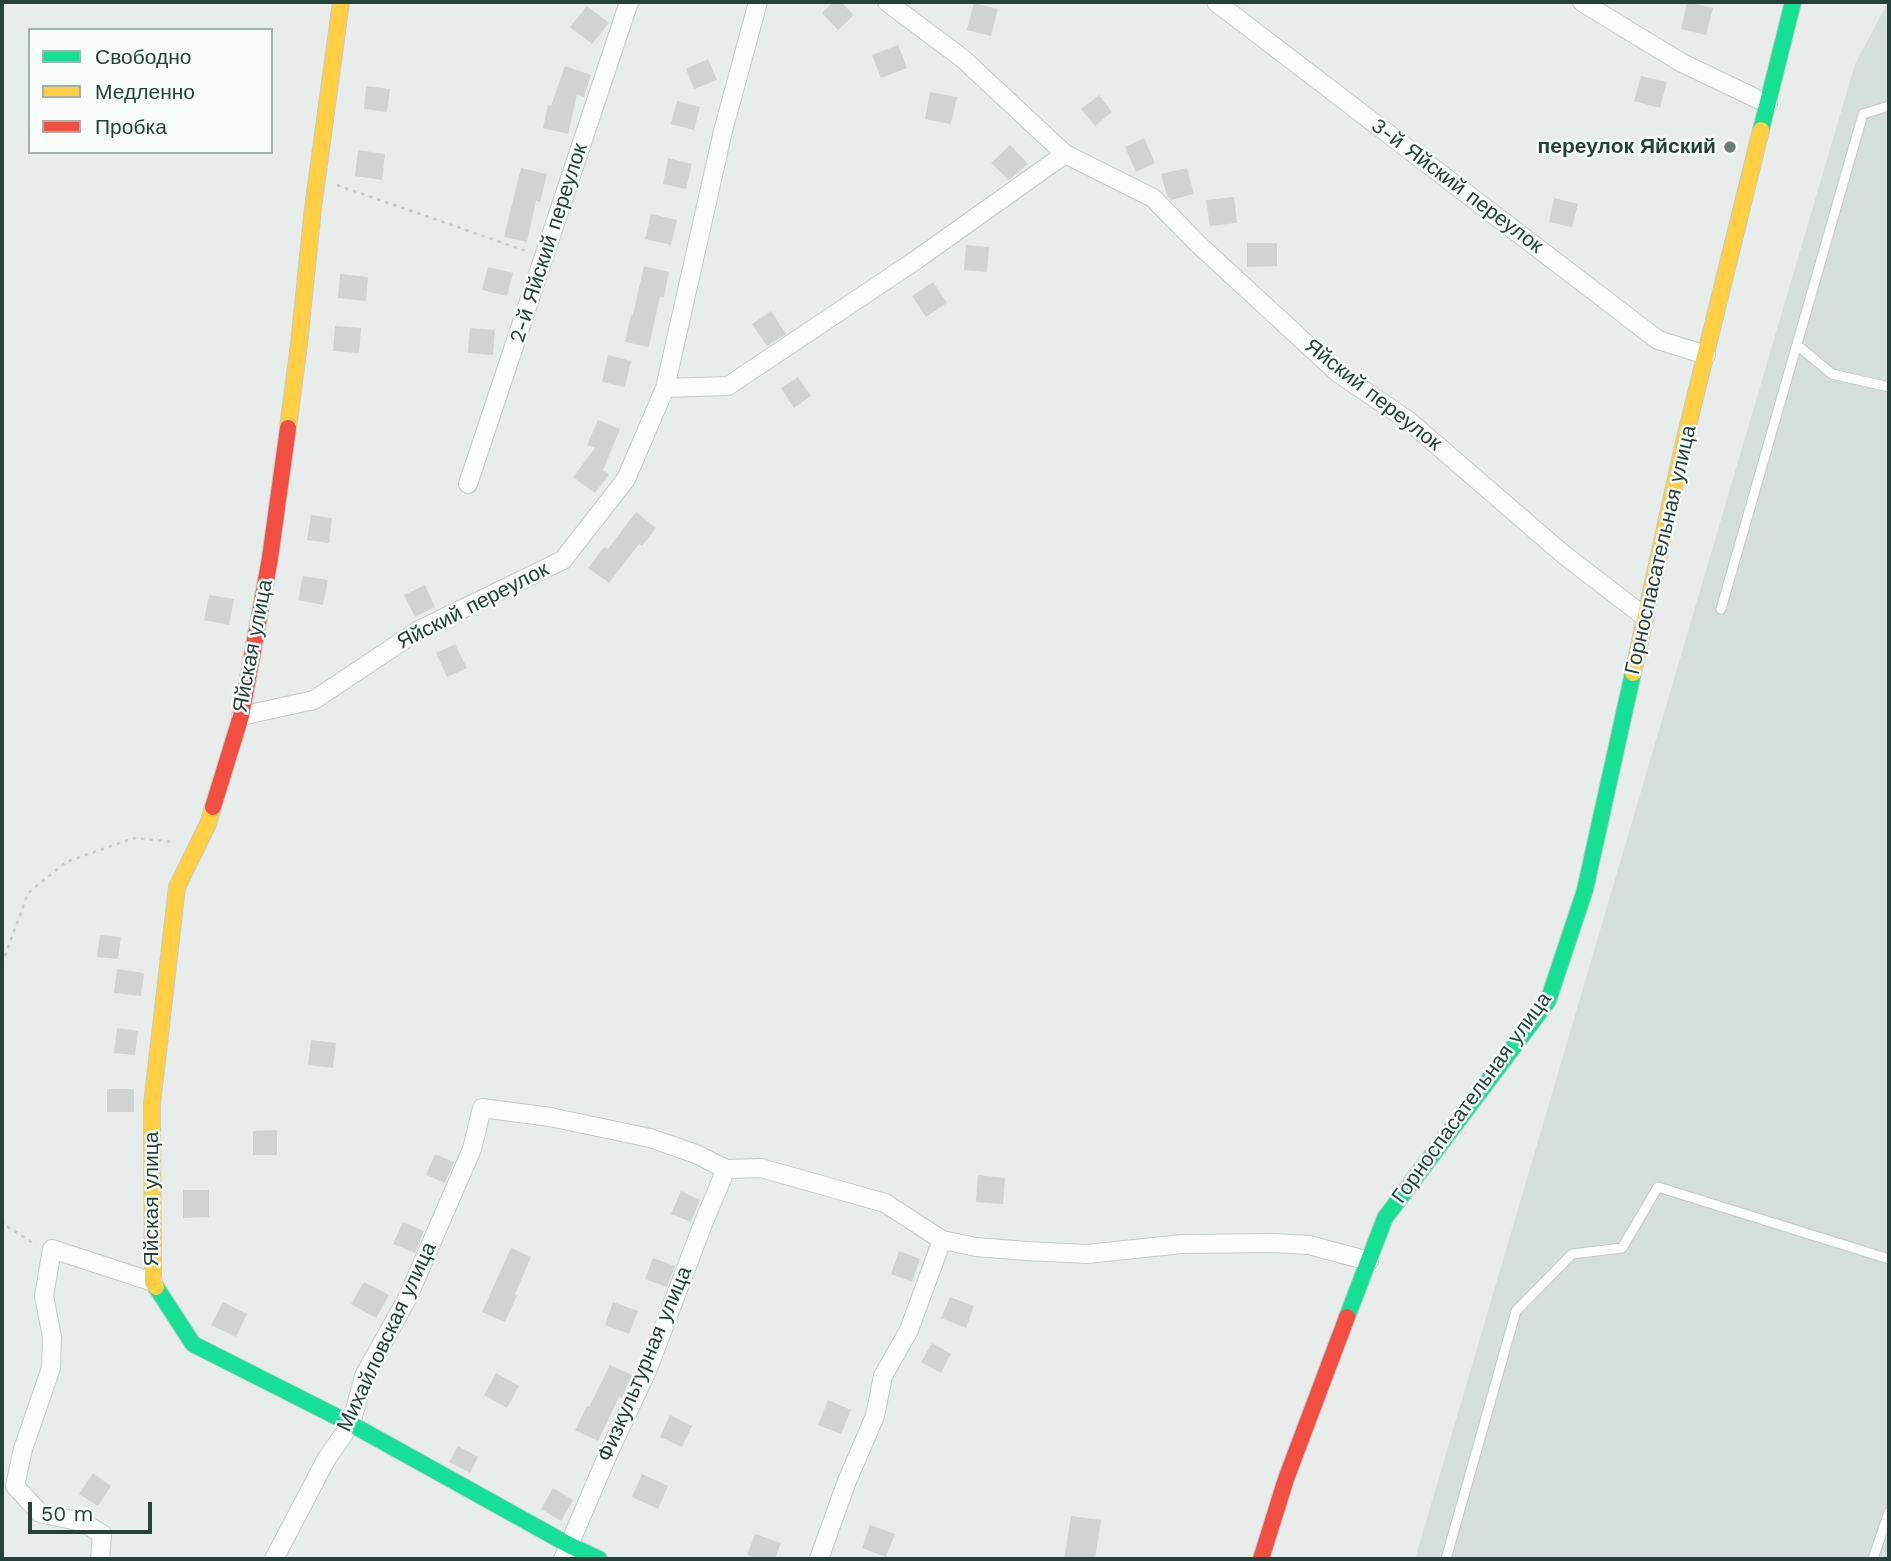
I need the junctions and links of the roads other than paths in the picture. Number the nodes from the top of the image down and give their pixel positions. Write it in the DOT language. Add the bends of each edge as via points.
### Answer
graph roads {
  1 [pos="341,2"];
  2 [pos="629,2"];
  3 [pos="758,2"];
  4 [pos="887,2"];
  5 [pos="1216,2"];
  6 [pos="1582,2"];
  7 [pos="1793,2"];
  8 [pos="1768,104"];
  9 [pos="1889,106"];
  10 [pos="1065,154"];
  11 [pos="1797,345"];
  12 [pos="1706,355"];
  13 [pos="1889,387"];
  14 [pos="665,388"];
  15 [pos="468,484"];
  16 [pos="1721,609"];
  17 [pos="1645,617"];
  18 [pos="241,716"];
  19 [pos="726,1169"];
  20 [pos="942,1240"];
  21 [pos="1889,1259"];
  22 [pos="1369,1261"];
  23 [pos="153,1282"];
  24 [pos="351,1424"];
  25 [pos="1889,1512"];
  26 [pos="566,1552"];
  27 [pos="100,1559"];
  28 [pos="274,1559"];
  29 [pos="599,1559"];
  30 [pos="819,1559"];
  31 [pos="1261,1559"];
  32 [pos="1446,1559"];
  33 [pos="1873,1559"];
  1 -- 18 [label="street, Яйская улица" via="270,558"];
  2 -- 15 [label="street, 2-й Яйский переулок"];
  3 -- 14 [label="street, Яйский переулок" via="723,131"];
  4 -- 10 [label="street, Яйский переулок" via="962,58"];
  5 -- 12 [label="street, 3-й Яйский переулок" via="1658,340"];
  6 -- 8 [label="street" via="1682,63"];
  7 -- 8 [label="street, Горноспасательная улица"];
  8 -- 12 [label="street, Горноспасательная улица"];
  9 -- 11 [label="lane" via="1863,114"];
  10 -- 14 [label="street" via="728,386"];
  10 -- 17 [label="street, Яйский переулок" via="1153,198 1338,373 1409,421 1563,554"];
  11 -- 13 [label="lane" via="1832,374"];
  11 -- 16 [label="lane"];
  12 -- 17 [label="street, Горноспасательная улица"];
  14 -- 18 [label="street, Яйский переулок" via="626,479 563,560 419,630 314,700"];
  17 -- 22 [label="street, Горноспасательная улица" via="1585,890 1548,1001 1385,1219"];
  18 -- 23 [label="street, Яйская улица" via="208,824 177,887 152,1104"];
  19 -- 20 [label="street" via="761,1168 885,1203"];
  19 -- 24 [label="street, Михайловская улица" via="650,1138 482,1108 472,1149 407,1299 364,1376"];
  19 -- 26 [label="street, Физкультурная улица" via="647,1371"];
  20 -- 22 [label="street" via="976,1247 1087,1254 1182,1244 1273,1242 1309,1245"];
  20 -- 30 [label="street" via="909,1330 883,1376 875,1416"];
  21 -- 32 [label="lane" via="1658,1187 1622,1248 1572,1254 1516,1311"];
  22 -- 31 [label="street, Горноспасательная улица" via="1286,1479"];
  23 -- 24 [label="street" via="193,1344"];
  23 -- 27 [label="street" via="52,1249 44,1296 52,1337 51,1368 15,1486 40,1513 82,1522 102,1534"];
  24 -- 26 [label="street"];
  24 -- 28 [label="street, Михайловская улица" via="327,1458"];
  25 -- 33 [label="lane"];
  26 -- 29 [label="street"];
}
